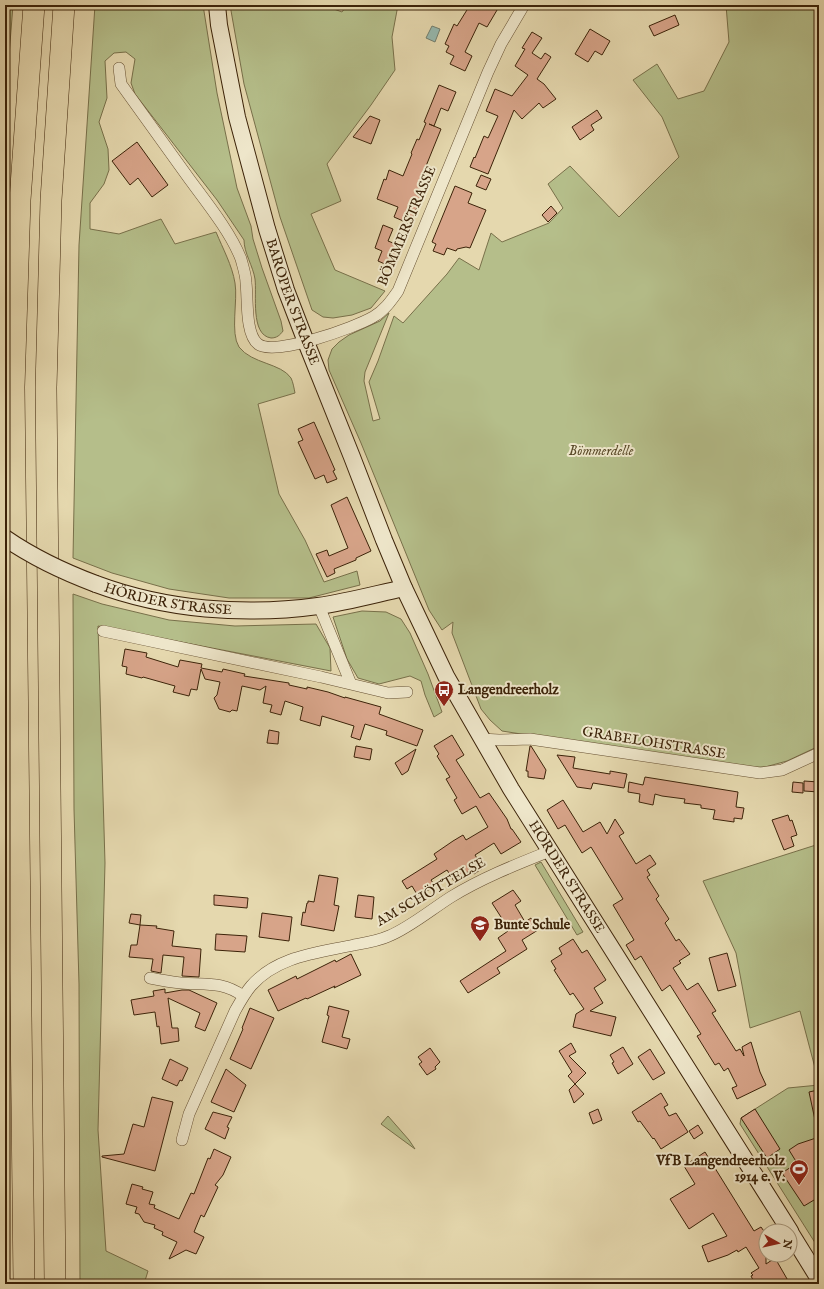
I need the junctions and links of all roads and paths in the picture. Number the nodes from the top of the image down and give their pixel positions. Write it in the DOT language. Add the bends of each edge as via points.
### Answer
graph roads {
  1 [pos="34,5"];
  2 [pos="64,5"];
  3 [pos="217,5"];
  4 [pos="524,5"];
  5 [pos="119,68"];
  6 [pos="306,342"];
  7 [pos="5,538"];
  8 [pos="404,588"];
  9 [pos="319,606"];
  10 [pos="103,631"];
  11 [pos="351,684"];
  12 [pos="408,692"];
  13 [pos="481,739"];
  14 [pos="819,753"];
  15 [pos="550,851"];
  16 [pos="150,978"];
  17 [pos="243,996"];
  18 [pos="182,1140"];
  19 [pos="785,1223"];
  20 [pos="798,1244"];
  21 [pos="819,1279"];
  22 [pos="24,1284"];
  23 [pos="55,1284"];
  1 -- 22 [label="highway" via="20,200 14,387"];
  2 -- 23 [label="highway" via="51,200 46,388"];
  3 -- 6 [label="main road, BAROPER STRASSE" via="234,101 252,174 286,290"];
  4 -- 6 [label="street, BÖMMERSTRASSE" via="488,72 398,291 373,318"];
  5 -- 6 [label="street, BÖMMERSTRASSE" via="121,84 218,218 240,258 254,340 266,347"];
  6 -- 8 [label="main road, BAROPER STRASSE"];
  7 -- 9 [label="main road, HÖRDER STRASSE, bridge" via="61,570 96,584 147,599 214,609"];
  8 -- 9 [label="main road, HÖRDER STRASSE"];
  8 -- 13 [label="main road, HÖRDER STRASSE" via="446,676"];
  9 -- 11 [label="street"];
  10 -- 11 [label="street"];
  11 -- 12 [label="street" via="388,693"];
  13 -- 14 [label="street, GRABELOHSTRASSE" via="530,739 760,774 782,770"];
  13 -- 15 [label="main road, HÖRDER STRASSE"];
  15 -- 17 [label="street, AM SCHÖTTELSE" via="472,884 389,936 296,957 281,964 264,974"];
  15 -- 19 [label="main road, HÖRDER STRASSE"];
  16 -- 17 [label="street" via="180,983 216,984 235,990"];
  17 -- 18 [label="street, AM SCHÖTTELSE" via="189,1114"];
  20 -- 21 [label="main road, HÖRDER STRASSE"];
}
